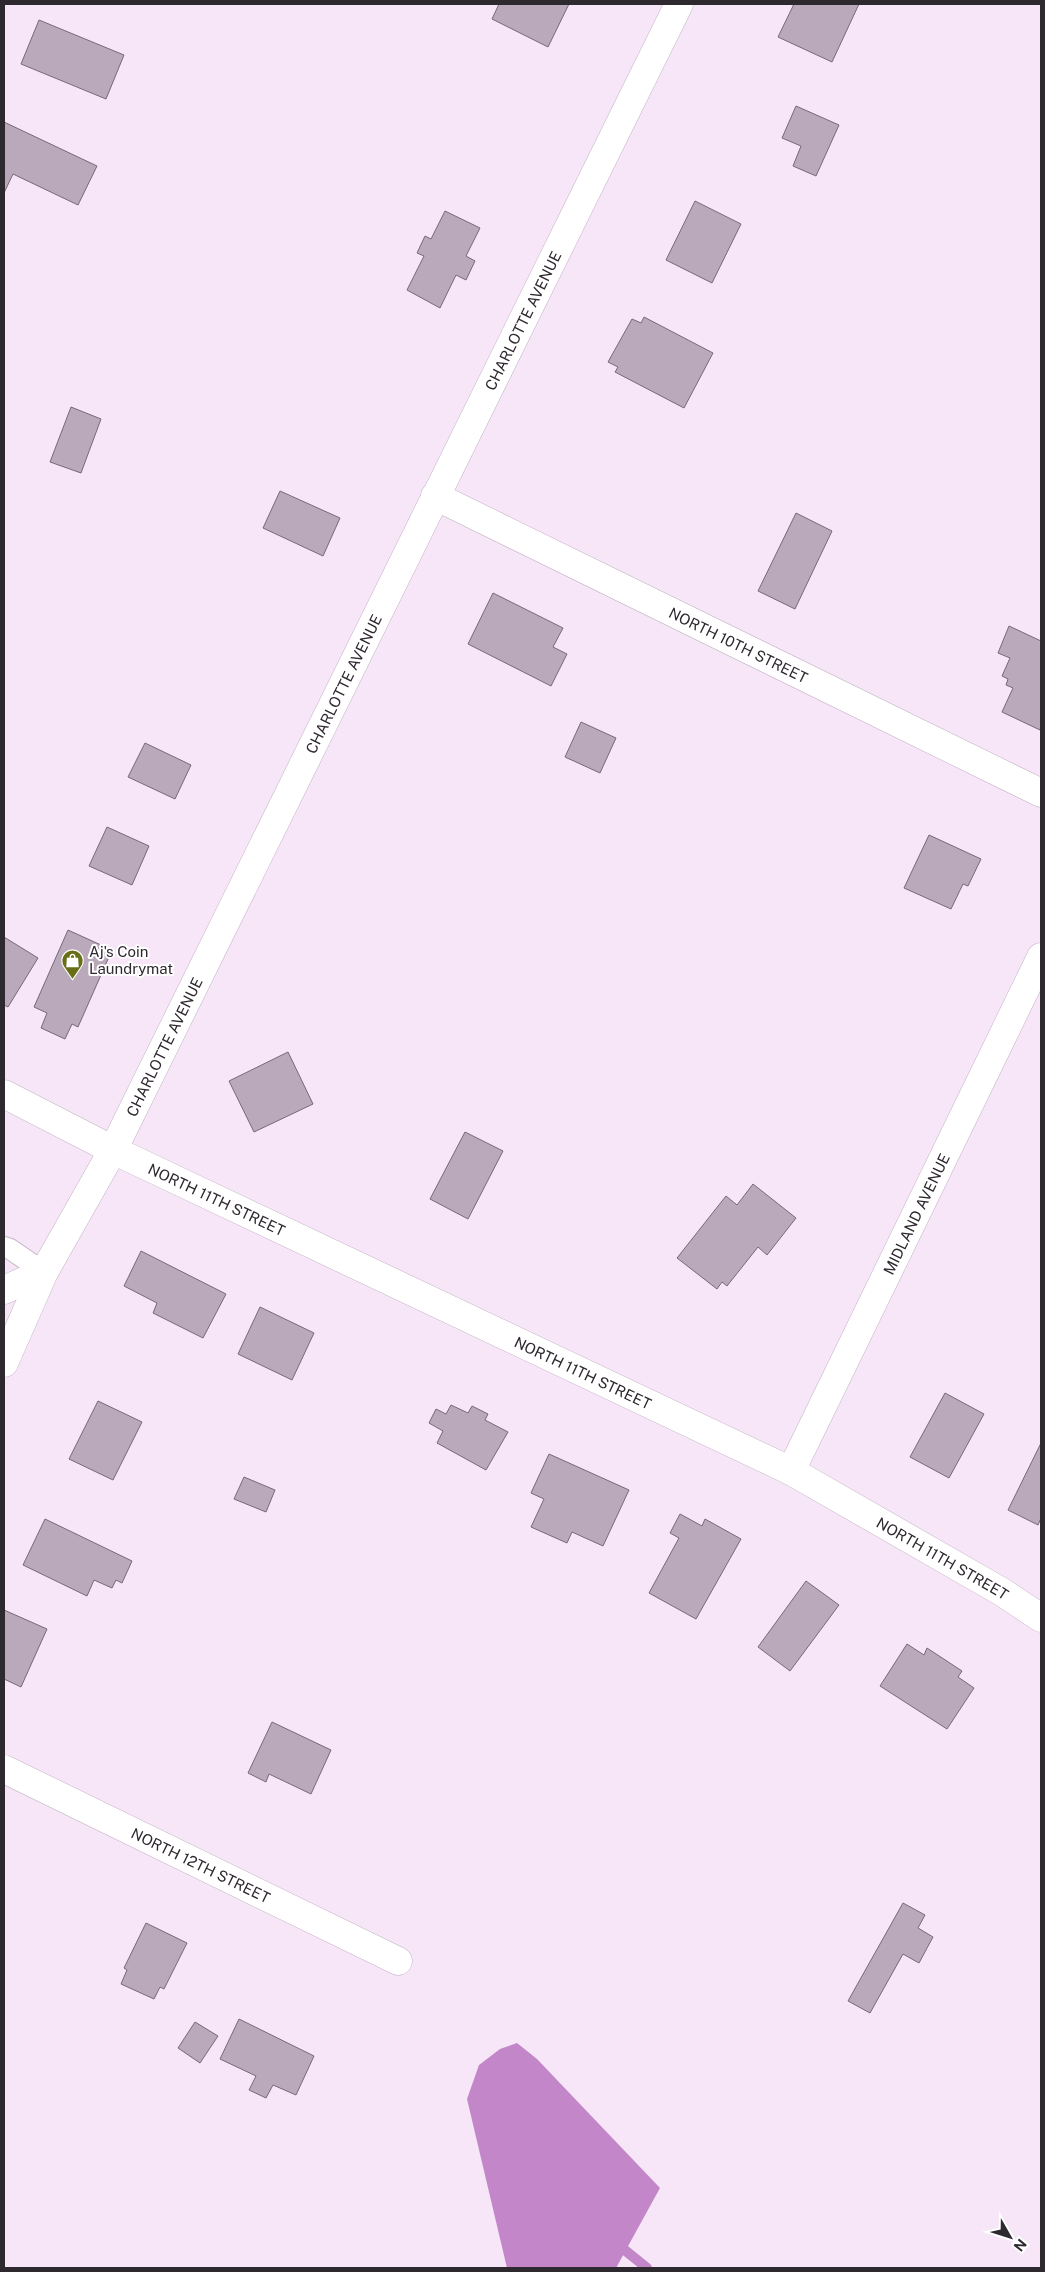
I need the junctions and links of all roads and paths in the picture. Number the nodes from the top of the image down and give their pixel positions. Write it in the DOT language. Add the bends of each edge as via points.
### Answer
graph roads {
  1 [pos="679,4"];
  2 [pos="434,496"];
  3 [pos="1041,793"];
  4 [pos="1041,957"];
  5 [pos="4,1094"];
  6 [pos="113,1150"];
  7 [pos="4,1247"];
  8 [pos="44,1272"];
  9 [pos="4,1290"];
  10 [pos="4,1363"];
  11 [pos="790,1471"];
  12 [pos="1041,1618"];
  13 [pos="4,1769"];
  14 [pos="398,1961"];
  1 -- 2 [label="street, CHARLOTTE AVENUE"];
  2 -- 3 [label="street, NORTH 10TH STREET"];
  2 -- 6 [label="street, CHARLOTTE AVENUE"];
  4 -- 11 [label="street, MIDLAND AVENUE"];
  5 -- 6 [label="street, NORTH 11TH STREET"];
  6 -- 8 [label="street, CHARLOTTE AVENUE"];
  6 -- 11 [label="street, NORTH 11TH STREET"];
  7 -- 8 [label="lane"];
  8 -- 9 [label="street"];
  8 -- 10 [label="street, CHARLOTTE AVENUE"];
  11 -- 12 [label="street, NORTH 11TH STREET" via="1002,1592"];
  13 -- 14 [label="street, NORTH 12TH STREET"];
}
